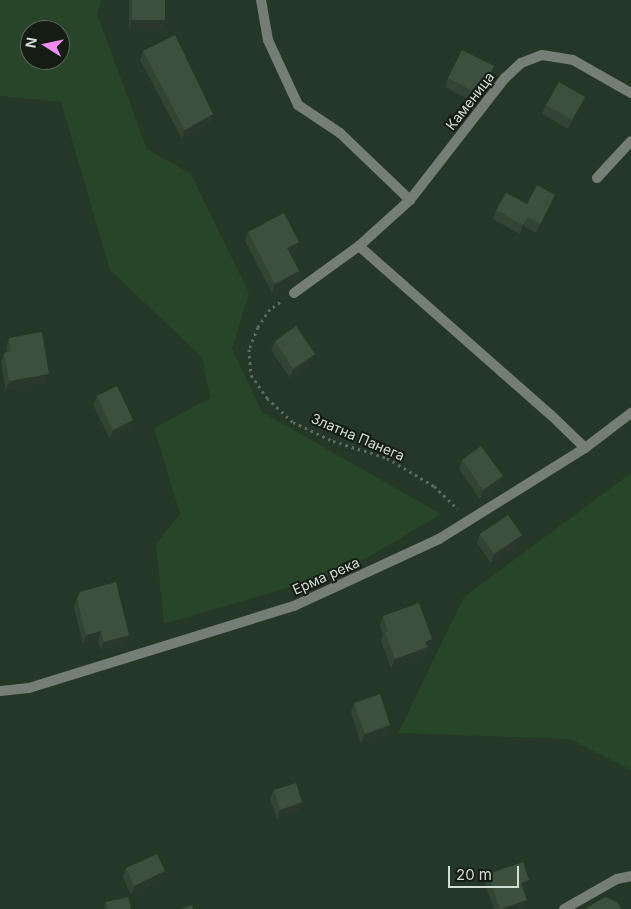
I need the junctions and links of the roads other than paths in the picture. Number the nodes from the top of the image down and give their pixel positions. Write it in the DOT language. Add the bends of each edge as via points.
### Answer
graph roads {
  1 [pos="261,0"];
  2 [pos="631,93"];
  3 [pos="631,141"];
  4 [pos="596,178"];
  5 [pos="410,200"];
  6 [pos="359,246"];
  7 [pos="294,293"];
  8 [pos="631,413"];
  9 [pos="585,448"];
  10 [pos="0,692"];
  11 [pos="631,876"];
  12 [pos="564,909"];
  1 -- 5 [label="lane" via="268,40 298,105 340,133"];
  2 -- 5 [label="lane, Каменица" via="573,60 542,55 521,63 505,78"];
  3 -- 4 [label="lane"];
  5 -- 6 [label="lane, Каменица"];
  6 -- 7 [label="lane, Каменица"];
  6 -- 9 [label="lane"];
  8 -- 9 [label="lane, Ерма река"];
  9 -- 10 [label="lane, Ерма река" via="439,539 294,606 29,688"];
  11 -- 12 [label="lane" via="617,879"];
}
